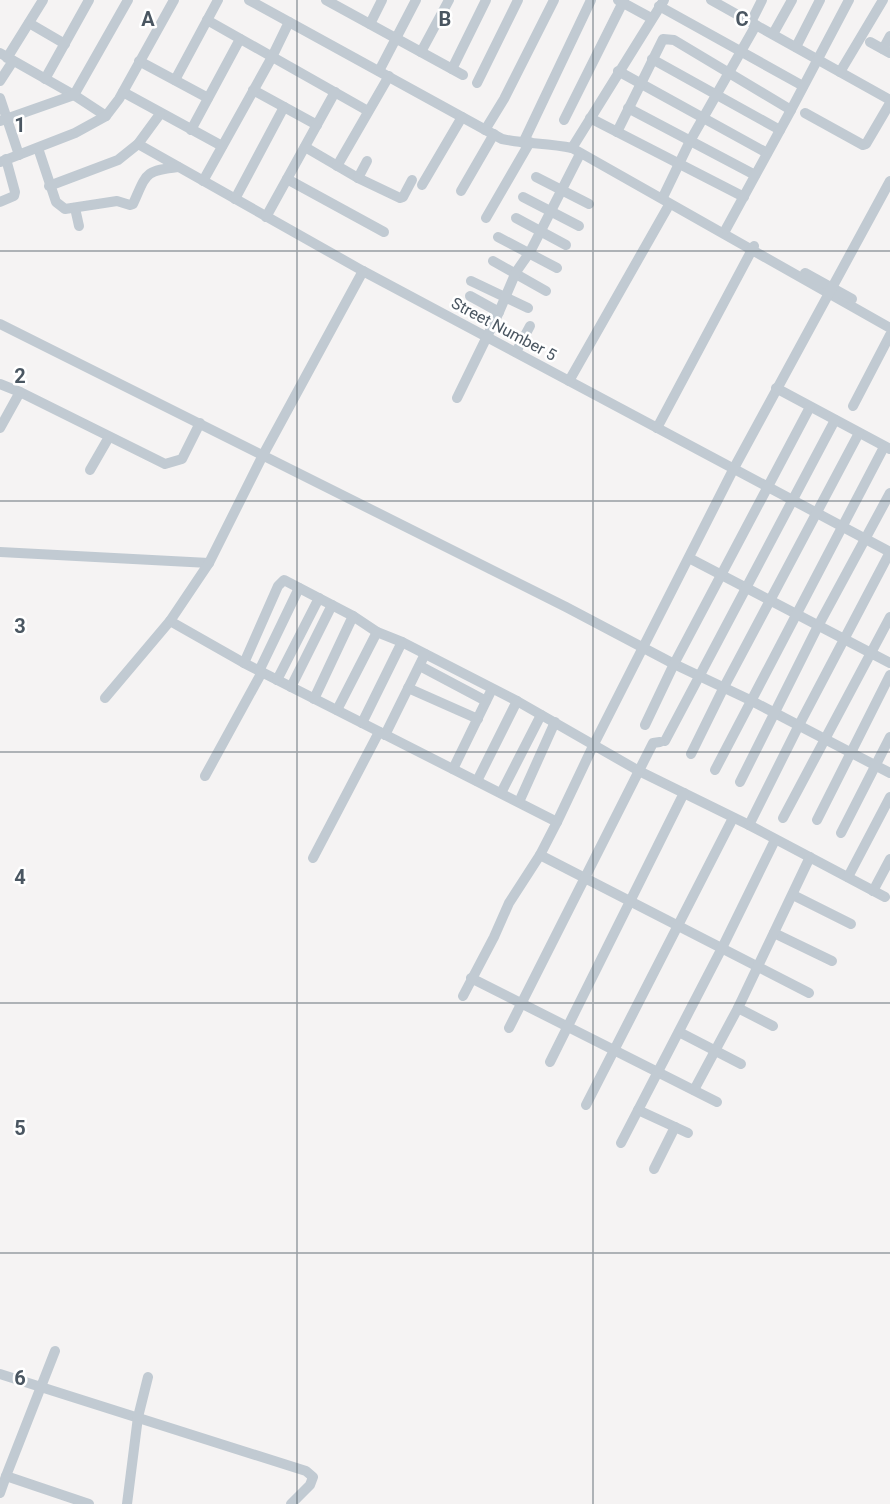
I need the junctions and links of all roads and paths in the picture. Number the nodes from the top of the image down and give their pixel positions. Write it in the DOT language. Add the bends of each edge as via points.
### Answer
graph roads {
  1 [pos="43,0"];
  2 [pos="89,0"];
  3 [pos="128,0"];
  4 [pos="218,0"];
  5 [pos="249,0"];
  6 [pos="326,0"];
  7 [pos="382,0"];
  8 [pos="416,0"];
  9 [pos="448,0"];
  10 [pos="486,0"];
  11 [pos="518,0"];
  12 [pos="554,0"];
  13 [pos="591,0"];
  14 [pos="711,0"];
  15 [pos="762,0"];
  16 [pos="792,0"];
  17 [pos="820,0"];
  18 [pos="849,0"];
  19 [pos="883,0"];
  20 [pos="170,1"];
  21 [pos="621,1"];
  22 [pos="661,3"];
  23 [pos="344,4"];
  24 [pos="731,5"];
  25 [pos="651,18"];
  26 [pos="207,20"];
  27 [pos="289,22"];
  28 [pos="28,23"];
  29 [pos="754,23"];
  30 [pos="369,24"];
  31 [pos="773,34"];
  32 [pos="890,36"];
  33 [pos="396,38"];
  34 [pos="240,39"];
  35 [pos="870,42"];
  36 [pos="65,44"];
  37 [pos="796,47"];
  38 [pos="886,51"];
  39 [pos="421,52"];
  40 [pos="742,52"];
  41 [pos="7,57"];
  42 [pos="272,57"];
  43 [pos="652,59"];
  44 [pos="818,59"];
  45 [pos="139,61"];
  46 [pos="452,69"];
  47 [pos="618,71"];
  48 [pos="728,72"];
  49 [pos="840,72"];
  50 [pos="384,74"];
  51 [pos="463,75"];
  52 [pos="45,79"];
  53 [pos="175,80"];
  54 [pos="0,81"];
  55 [pos="477,83"];
  56 [pos="640,84"];
  57 [pos="803,86"];
  58 [pos="253,90"];
  59 [pos="123,92"];
  60 [pos="335,92"];
  61 [pos="716,94"];
  62 [pos="74,95"];
  63 [pos="0,98"];
  64 [pos="208,98"];
  65 [pos="890,101"];
  66 [pos="284,107"];
  67 [pos="628,108"];
  68 [pos="791,110"];
  69 [pos="368,111"];
  70 [pos="805,113"];
  71 [pos="160,114"];
  72 [pos="106,116"];
  73 [pos="462,117"];
  74 [pos="590,118"];
  75 [pos="703,118"];
  76 [pos="3,120"];
  77 [pos="564,120"];
  78 [pos="317,125"];
  79 [pos="190,130"];
  80 [pos="780,130"];
  81 [pos="490,132"];
  82 [pos="617,132"];
  83 [pos="690,141"];
  84 [pos="526,143"];
  85 [pos="138,144"];
  86 [pos="222,146"];
  87 [pos="305,147"];
  88 [pos="38,148"];
  89 [pos="575,148"];
  90 [pos="767,153"];
  91 [pos="18,155"];
  92 [pos="3,160"];
  93 [pos="367,161"];
  94 [pos="680,164"];
  95 [pos="337,166"];
  96 [pos="178,167"];
  97 [pos="755,176"];
  98 [pos="536,177"];
  99 [pos="358,178"];
  100 [pos="287,179"];
  101 [pos="203,181"];
  102 [pos="890,181"];
  103 [pos="49,186"];
  104 [pos="562,190"];
  105 [pos="460,191"];
  106 [pos="523,196"];
  107 [pos="744,197"];
  108 [pos="235,199"];
  109 [pos="666,200"];
  110 [pos="0,202"];
  111 [pos="589,204"];
  112 [pos="75,208"];
  113 [pos="551,211"];
  114 [pos="266,217"];
  115 [pos="486,218"];
  116 [pos="516,218"];
  117 [pos="79,226"];
  118 [pos="579,226"];
  119 [pos="726,230"];
  120 [pos="540,231"];
  121 [pos="384,232"];
  122 [pos="498,237"];
  123 [pos="566,245"];
  124 [pos="753,248"];
  125 [pos="530,252"];
  126 [pos="493,261"];
  127 [pos="557,268"];
  128 [pos="363,271"];
  129 [pos="516,272"];
  130 [pos="471,281"];
  131 [pos="546,291"];
  132 [pos="829,291"];
  133 [pos="471,296"];
  134 [pos="505,297"];
  135 [pos="528,308"];
  136 [pos="499,312"];
  137 [pos="890,321"];
  138 [pos="0,324"];
  139 [pos="530,326"];
  140 [pos="890,328"];
  141 [pos="890,335"];
  142 [pos="487,337"];
  143 [pos="516,352"];
  144 [pos="569,381"];
  145 [pos="0,384"];
  146 [pos="776,388"];
  147 [pos="20,392"];
  148 [pos="457,398"];
  149 [pos="853,406"];
  150 [pos="810,407"];
  151 [pos="835,420"];
  152 [pos="200,423"];
  153 [pos="0,428"];
  154 [pos="657,428"];
  155 [pos="859,433"];
  156 [pos="108,437"];
  157 [pos="887,448"];
  158 [pos="263,455"];
  159 [pos="734,468"];
  160 [pos="90,470"];
  161 [pos="767,487"];
  162 [pos="890,493"];
  163 [pos="792,501"];
  164 [pos="816,513"];
  165 [pos="842,527"];
  166 [pos="865,539"];
  167 [pos="0,552"];
  168 [pos="890,552"];
  169 [pos="689,558"];
  170 [pos="209,563"];
  171 [pos="721,575"];
  172 [pos="299,588"];
  173 [pos="746,588"];
  174 [pos="319,598"];
  175 [pos="770,600"];
  176 [pos="332,605"];
  177 [pos="795,614"];
  178 [pos="353,616"];
  179 [pos="890,617"];
  180 [pos="170,621"];
  181 [pos="818,626"];
  182 [pos="377,632"];
  183 [pos="844,639"];
  184 [pos="402,642"];
  185 [pos="643,648"];
  186 [pos="870,652"];
  187 [pos="425,654"];
  188 [pos="244,663"];
  189 [pos="890,663"];
  190 [pos="674,664"];
  191 [pos="420,666"];
  192 [pos="260,672"];
  193 [pos="701,675"];
  194 [pos="890,675"];
  195 [pos="277,680"];
  196 [pos="291,687"];
  197 [pos="724,687"];
  198 [pos="408,688"];
  199 [pos="492,689"];
  200 [pos="105,698"];
  201 [pos="314,699"];
  202 [pos="750,700"];
  203 [pos="486,701"];
  204 [pos="517,701"];
  205 [pos="337,710"];
  206 [pos="774,714"];
  207 [pos="541,715"];
  208 [pos="478,719"];
  209 [pos="555,722"];
  210 [pos="362,723"];
  211 [pos="645,725"];
  212 [pos="799,725"];
  213 [pos="382,733"];
  214 [pos="890,737"];
  215 [pos="826,739"];
  216 [pos="594,744"];
  217 [pos="851,753"];
  218 [pos="691,754"];
  219 [pos="875,765"];
  220 [pos="453,769"];
  221 [pos="715,770"];
  222 [pos="639,771"];
  223 [pos="890,773"];
  224 [pos="205,776"];
  225 [pos="477,781"];
  226 [pos="740,782"];
  227 [pos="501,793"];
  228 [pos="684,793"];
  229 [pos="890,797"];
  230 [pos="519,802"];
  231 [pos="733,818"];
  232 [pos="783,818"];
  233 [pos="817,820"];
  234 [pos="558,822"];
  235 [pos="749,825"];
  236 [pos="841,833"];
  237 [pos="775,840"];
  238 [pos="540,855"];
  239 [pos="810,857"];
  240 [pos="313,858"];
  241 [pos="890,859"];
  242 [pos="848,877"];
  243 [pos="585,878"];
  244 [pos="873,891"];
  245 [pos="793,895"];
  246 [pos="885,897"];
  247 [pos="631,901"];
  248 [pos="851,924"];
  249 [pos="678,926"];
  250 [pos="774,933"];
  251 [pos="722,948"];
  252 [pos="832,961"];
  253 [pos="757,966"];
  254 [pos="471,978"];
  255 [pos="809,993"];
  256 [pos="463,996"];
  257 [pos="521,1005"];
  258 [pos="738,1008"];
  259 [pos="772,1026"];
  260 [pos="567,1027"];
  261 [pos="509,1028"];
  262 [pos="679,1032"];
  263 [pos="614,1049"];
  264 [pos="715,1050"];
  265 [pos="550,1062"];
  266 [pos="741,1064"];
  267 [pos="658,1071"];
  268 [pos="694,1089"];
  269 [pos="717,1102"];
  270 [pos="586,1105"];
  271 [pos="638,1110"];
  272 [pos="675,1127"];
  273 [pos="688,1133"];
  274 [pos="621,1143"];
  275 [pos="654,1169"];
  276 [pos="55,1351"];
  277 [pos="0,1374"];
  278 [pos="148,1377"];
  279 [pos="42,1388"];
  280 [pos="138,1417"];
  281 [pos="6,1476"];
  282 [pos="0,1493"];
  283 [pos="298,1502"];
  284 [pos="89,1504"];
  285 [pos="127,1504"];
  1 -- 28 [label="street"];
  2 -- 36 [label="street"];
  3 -- 62 [label="street"];
  4 -- 26 [label="street"];
  5 -- 27 [label="street"];
  6 -- 23 [label="street"];
  7 -- 30 [label="street"];
  8 -- 33 [label="street"];
  9 -- 39 [label="street"];
  10 -- 46 [label="street"];
  11 -- 55 [label="street"];
  12 -- 81 [label="street"];
  13 -- 84 [label="street"];
  14 -- 24 [label="street"];
  15 -- 29 [label="street"];
  16 -- 31 [label="street"];
  17 -- 37 [label="street"];
  18 -- 44 [label="street"];
  19 -- 49 [label="street"];
  20 -- 45 [label="street"];
  21 -- 25 [label="street"];
  21 -- 77 [label="street"];
  22 -- 25 [label="street"];
  22 -- 40 [label="street"];
  23 -- 30 [label="street"];
  24 -- 29 [label="street"];
  25 -- 47 [label="street"];
  26 -- 34 [label="street"];
  26 -- 53 [label="street"];
  27 -- 42 [label="street"];
  27 -- 50 [label="street"];
  28 -- 36 [label="street"];
  28 -- 41 [label="street"];
  29 -- 31 [label="street"];
  29 -- 40 [label="street"];
  30 -- 33 [label="street"];
  31 -- 37 [label="street"];
  32 -- 38 [label="street"];
  33 -- 39 [label="street"];
  33 -- 50 [label="street"];
  34 -- 42 [label="street"];
  34 -- 64 [label="street"];
  35 -- 38 [label="street"];
  36 -- 52 [label="street"];
  37 -- 44 [label="street"];
  39 -- 46 [label="street"];
  40 -- 48 [label="street"];
  40 -- 57 [label="street"];
  41 -- 52 [label="street"];
  41 -- 54 [label="street"];
  42 -- 58 [label="street"];
  42 -- 60 [label="street"];
  43 -- 48 [label="street" via="663,39 674,40"];
  43 -- 56 [label="street"];
  43 -- 61 [label="street"];
  44 -- 49 [label="street"];
  44 -- 57 [label="street"];
  45 -- 53 [label="street"];
  45 -- 59 [label="street"];
  46 -- 51 [label="street"];
  47 -- 56 [label="street"];
  47 -- 74 [label="street"];
  48 -- 61 [label="street"];
  48 -- 68 [label="street"];
  49 -- 65 [label="street"];
  50 -- 69 [label="street"];
  50 -- 73 [label="street"];
  52 -- 62 [label="street"];
  53 -- 64 [label="street"];
  56 -- 67 [label="street"];
  56 -- 75 [label="street"];
  57 -- 68 [label="street"];
  58 -- 66 [label="street"];
  58 -- 86 [label="street"];
  59 -- 71 [label="street"];
  59 -- 72 [label="street"];
  60 -- 69 [label="street"];
  60 -- 78 [label="street"];
  61 -- 75 [label="street"];
  61 -- 80 [label="street"];
  62 -- 72 [label="street"];
  62 -- 76 [label="street"];
  63 -- 76 [label="street"];
  64 -- 79 [label="street"];
  65 -- 70 [label="street" via="863,145"];
  66 -- 78 [label="street"];
  66 -- 108 [label="street"];
  67 -- 82 [label="street"];
  67 -- 83 [label="street"];
  68 -- 80 [label="street"];
  69 -- 95 [label="street"];
  71 -- 79 [label="street"];
  71 -- 85 [label="street"];
  72 -- 88 [label="street"];
  73 -- 81 [label="street"];
  73 -- 99 [label="street" via="403,197"];
  74 -- 82 [label="street"];
  74 -- 89 [label="street"];
  75 -- 83 [label="street"];
  75 -- 90 [label="street"];
  76 -- 91 [label="street"];
  78 -- 87 [label="street"];
  79 -- 86 [label="street"];
  80 -- 90 [label="street"];
  81 -- 84 [label="street" via="502,139"];
  81 -- 105 [label="street"];
  82 -- 94 [label="street"];
  83 -- 94 [label="street"];
  83 -- 97 [label="street"];
  84 -- 89 [label="street"];
  84 -- 115 [label="street"];
  85 -- 96 [label="street, Street Number 5"];
  85 -- 103 [label="street" via="118,160"];
  86 -- 101 [label="street"];
  87 -- 95 [label="street"];
  87 -- 100 [label="street"];
  88 -- 91 [label="street"];
  88 -- 103 [label="street"];
  89 -- 104 [label="street"];
  89 -- 109 [label="street"];
  90 -- 97 [label="street"];
  91 -- 92 [label="street"];
  92 -- 110 [label="street" via="15,196"];
  93 -- 99 [label="street"];
  94 -- 107 [label="street"];
  94 -- 109 [label="street"];
  95 -- 99 [label="street"];
  96 -- 101 [label="street, Street Number 5"];
  96 -- 112 [label="street" via="150,172 133,204 117,201"];
  97 -- 107 [label="street"];
  98 -- 104 [label="street"];
  100 -- 114 [label="street"];
  100 -- 121 [label="street"];
  101 -- 108 [label="street, Street Number 5"];
  102 -- 132 [label="street"];
  103 -- 112 [label="street" via="56,202 65,208"];
  104 -- 111 [label="street"];
  104 -- 113 [label="street"];
  106 -- 113 [label="street"];
  107 -- 119 [label="street"];
  108 -- 114 [label="street, Street Number 5"];
  109 -- 119 [label="street"];
  109 -- 124 [label="street"];
  109 -- 144 [label="street"];
  112 -- 117 [label="street"];
  113 -- 118 [label="street"];
  113 -- 120 [label="street"];
  114 -- 128 [label="street, Street Number 5"];
  116 -- 120 [label="street"];
  119 -- 124 [label="street"];
  120 -- 123 [label="street"];
  120 -- 125 [label="street"];
  122 -- 125 [label="street"];
  124 -- 132 [label="street"];
  124 -- 154 [label="street"];
  125 -- 127 [label="street"];
  125 -- 129 [label="street"];
  126 -- 129 [label="street"];
  128 -- 142 [label="street, Street Number 5"];
  128 -- 158 [label="street"];
  129 -- 131 [label="street"];
  129 -- 134 [label="street"];
  130 -- 134 [label="street"];
  132 -- 137 [label="street"];
  132 -- 140 [label="street"];
  132 -- 146 [label="street"];
  133 -- 136 [label="street"];
  134 -- 135 [label="street"];
  134 -- 136 [label="street"];
  136 -- 142 [label="street"];
  138 -- 152 [label="street"];
  139 -- 143 [label="street"];
  141 -- 149 [label="street"];
  142 -- 143 [label="street, Street Number 5"];
  142 -- 148 [label="street"];
  143 -- 144 [label="street, Street Number 5"];
  144 -- 154 [label="street, Street Number 5"];
  145 -- 147 [label="street"];
  146 -- 150 [label="street"];
  146 -- 159 [label="street"];
  147 -- 153 [label="street"];
  147 -- 156 [label="street"];
  150 -- 151 [label="street"];
  150 -- 161 [label="street"];
  151 -- 155 [label="street"];
  151 -- 163 [label="street"];
  152 -- 156 [label="street" via="182,459 165,464"];
  152 -- 158 [label="street"];
  154 -- 159 [label="street, Street Number 5"];
  155 -- 157 [label="street"];
  155 -- 164 [label="street"];
  156 -- 160 [label="street"];
  157 -- 165 [label="street"];
  158 -- 170 [label="street"];
  158 -- 185 [label="street"];
  159 -- 161 [label="street, Street Number 5"];
  159 -- 169 [label="street"];
  161 -- 163 [label="street, Street Number 5"];
  161 -- 171 [label="street"];
  162 -- 166 [label="street"];
  163 -- 164 [label="street, Street Number 5"];
  163 -- 173 [label="street"];
  164 -- 165 [label="street, Street Number 5"];
  164 -- 175 [label="street"];
  165 -- 166 [label="street, Street Number 5"];
  165 -- 177 [label="street"];
  166 -- 168 [label="street, Street Number 5"];
  166 -- 181 [label="street"];
  167 -- 170 [label="street"];
  168 -- 183 [label="street"];
  169 -- 171 [label="street"];
  169 -- 185 [label="street"];
  170 -- 180 [label="street"];
  171 -- 173 [label="street"];
  171 -- 190 [label="street"];
  172 -- 174 [label="street"];
  172 -- 188 [label="street" via="284,580 278,586"];
  172 -- 192 [label="street"];
  173 -- 175 [label="street"];
  173 -- 193 [label="street"];
  174 -- 176 [label="street"];
  174 -- 195 [label="street"];
  175 -- 177 [label="street"];
  175 -- 197 [label="street"];
  176 -- 178 [label="street"];
  176 -- 196 [label="street"];
  177 -- 181 [label="street"];
  177 -- 202 [label="street"];
  178 -- 182 [label="street"];
  178 -- 201 [label="street"];
  179 -- 186 [label="street"];
  180 -- 188 [label="street"];
  180 -- 200 [label="street"];
  181 -- 183 [label="street"];
  181 -- 206 [label="street"];
  182 -- 184 [label="street"];
  182 -- 205 [label="street"];
  183 -- 186 [label="street"];
  183 -- 212 [label="street"];
  184 -- 187 [label="street"];
  184 -- 210 [label="street"];
  185 -- 190 [label="street"];
  185 -- 216 [label="street"];
  186 -- 189 [label="street"];
  186 -- 215 [label="street"];
  187 -- 191 [label="street"];
  187 -- 199 [label="street"];
  188 -- 192 [label="street"];
  190 -- 193 [label="street"];
  190 -- 211 [label="street"];
  191 -- 198 [label="street"];
  191 -- 203 [label="street"];
  192 -- 195 [label="street"];
  192 -- 224 [label="street"];
  193 -- 197 [label="street"];
  193 -- 222 [label="street" via="662,742 653,743"];
  194 -- 217 [label="street"];
  195 -- 196 [label="street"];
  196 -- 201 [label="street"];
  197 -- 202 [label="street"];
  197 -- 218 [label="street"];
  198 -- 208 [label="street"];
  198 -- 213 [label="street"];
  199 -- 203 [label="street"];
  199 -- 204 [label="street"];
  201 -- 205 [label="street"];
  202 -- 206 [label="street"];
  202 -- 221 [label="street"];
  203 -- 208 [label="street"];
  204 -- 207 [label="street"];
  204 -- 225 [label="street"];
  205 -- 210 [label="street"];
  206 -- 212 [label="street"];
  206 -- 226 [label="street"];
  207 -- 209 [label="street"];
  207 -- 227 [label="street"];
  208 -- 220 [label="street"];
  209 -- 216 [label="street"];
  209 -- 230 [label="street"];
  210 -- 213 [label="street"];
  212 -- 215 [label="street"];
  212 -- 235 [label="street"];
  213 -- 220 [label="street"];
  213 -- 240 [label="street"];
  214 -- 219 [label="street"];
  215 -- 217 [label="street"];
  215 -- 232 [label="street"];
  216 -- 222 [label="street"];
  216 -- 234 [label="street"];
  217 -- 219 [label="street"];
  217 -- 233 [label="street"];
  219 -- 223 [label="street"];
  219 -- 236 [label="street"];
  220 -- 225 [label="street"];
  222 -- 228 [label="street"];
  222 -- 243 [label="street"];
  225 -- 227 [label="street"];
  227 -- 230 [label="street"];
  228 -- 231 [label="street"];
  228 -- 247 [label="street"];
  229 -- 242 [label="street"];
  230 -- 234 [label="street"];
  231 -- 235 [label="street"];
  231 -- 249 [label="street"];
  234 -- 238 [label="street"];
  235 -- 237 [label="street"];
  237 -- 239 [label="street"];
  237 -- 251 [label="street"];
  238 -- 243 [label="street"];
  238 -- 254 [label="street" via="509,903"];
  239 -- 242 [label="street"];
  239 -- 245 [label="street"];
  241 -- 244 [label="street"];
  242 -- 244 [label="street"];
  243 -- 247 [label="street"];
  243 -- 257 [label="street"];
  244 -- 246 [label="street"];
  245 -- 248 [label="street"];
  245 -- 250 [label="street"];
  247 -- 249 [label="street"];
  247 -- 260 [label="street"];
  249 -- 251 [label="street"];
  249 -- 263 [label="street"];
  250 -- 252 [label="street"];
  250 -- 253 [label="street"];
  251 -- 253 [label="street"];
  251 -- 262 [label="street"];
  253 -- 255 [label="street"];
  253 -- 258 [label="street"];
  254 -- 256 [label="street"];
  254 -- 257 [label="street"];
  257 -- 260 [label="street"];
  257 -- 261 [label="street"];
  258 -- 259 [label="street"];
  258 -- 264 [label="street"];
  260 -- 263 [label="street"];
  260 -- 265 [label="street"];
  262 -- 264 [label="street"];
  262 -- 267 [label="street"];
  263 -- 267 [label="street"];
  263 -- 270 [label="street"];
  264 -- 266 [label="street"];
  264 -- 268 [label="street"];
  267 -- 268 [label="street"];
  267 -- 271 [label="street"];
  268 -- 269 [label="street"];
  271 -- 272 [label="street"];
  271 -- 274 [label="street"];
  272 -- 273 [label="street"];
  272 -- 275 [label="street"];
  276 -- 279 [label="street"];
  277 -- 279 [label="street"];
  278 -- 280 [label="street"];
  279 -- 280 [label="street"];
  279 -- 281 [label="street"];
  280 -- 283 [label="street" via="306,1471 313,1477"];
  280 -- 285 [label="street"];
  281 -- 282 [label="street"];
  281 -- 284 [label="street"];
}
